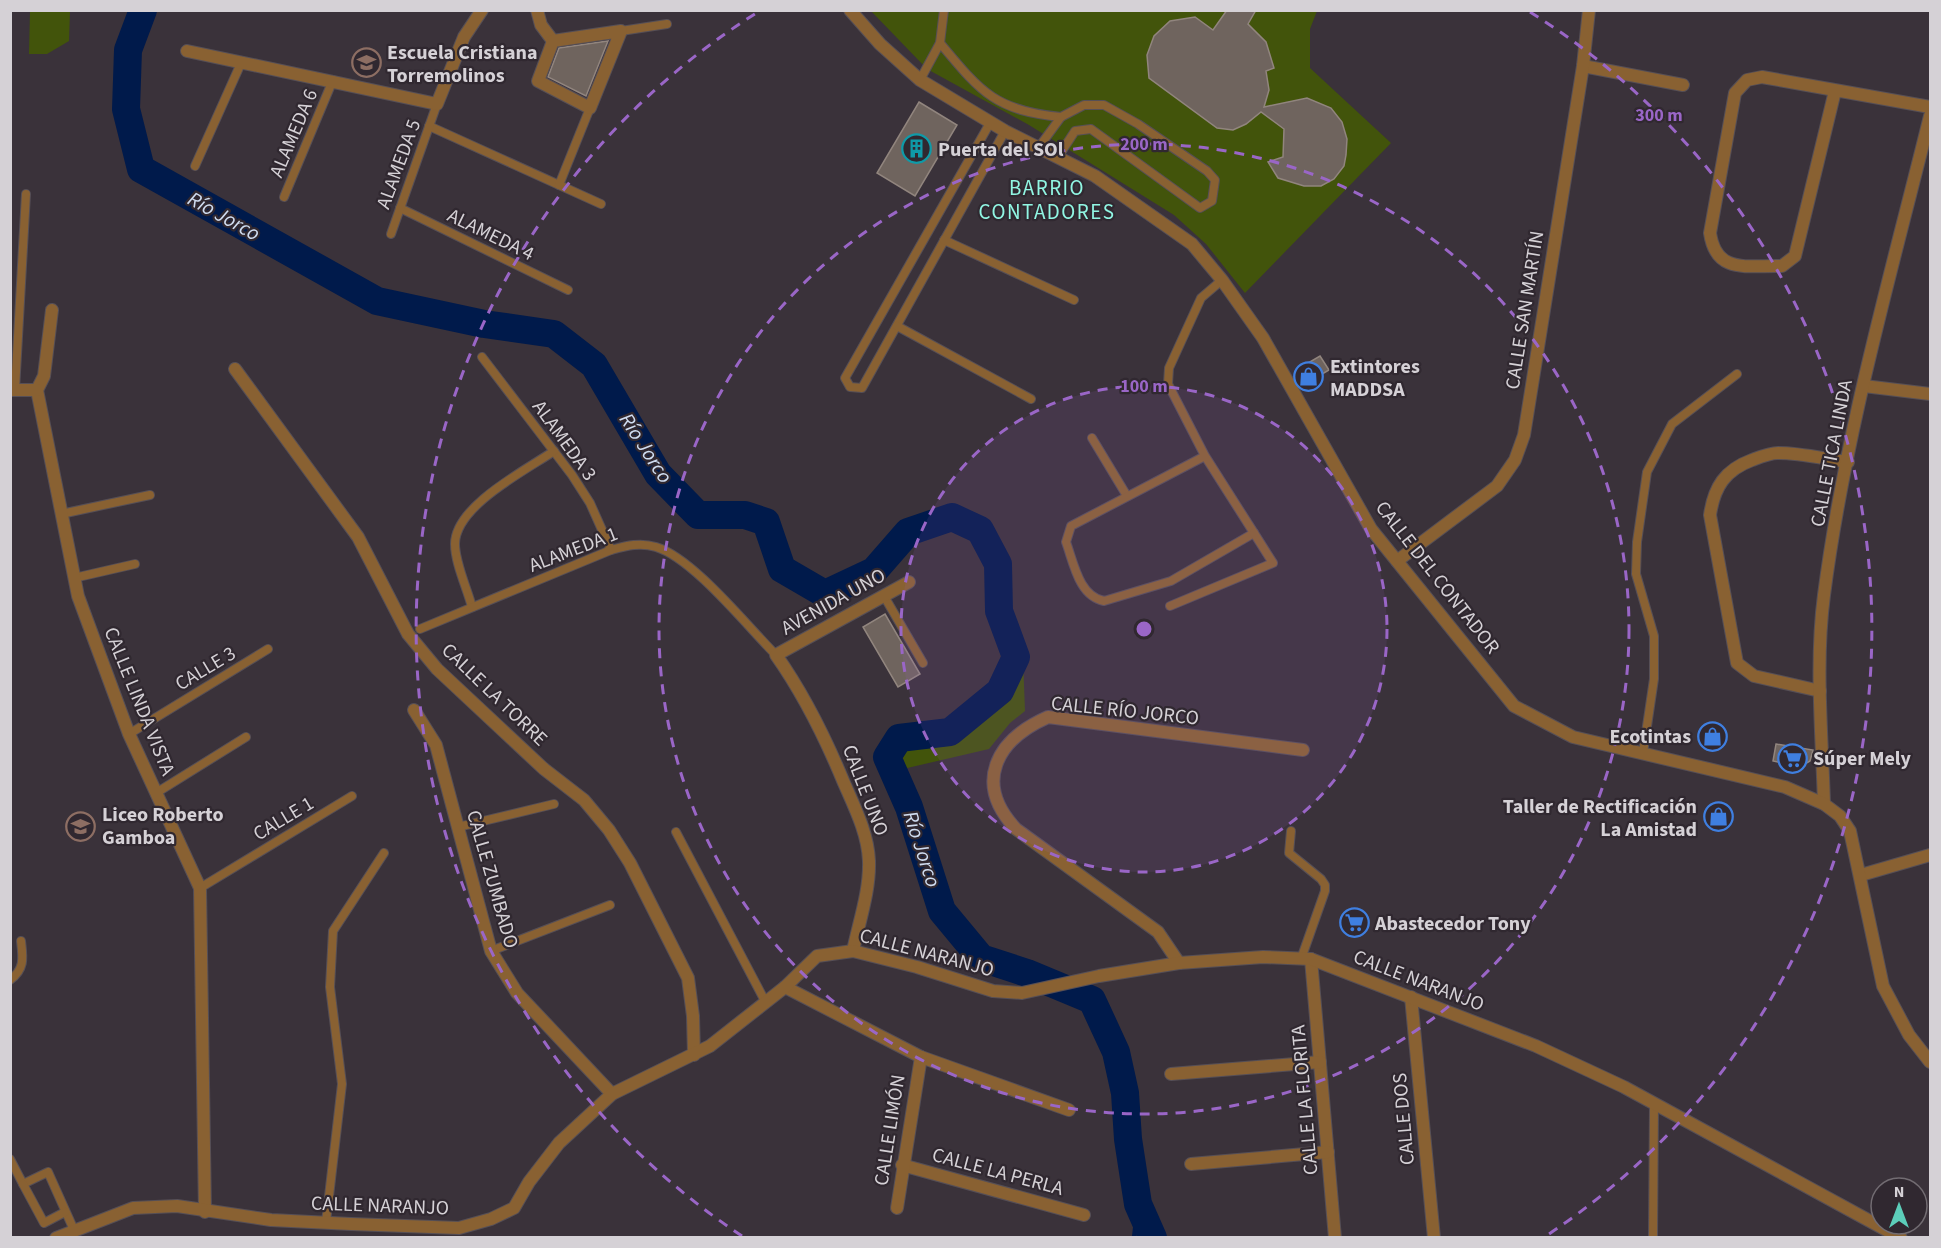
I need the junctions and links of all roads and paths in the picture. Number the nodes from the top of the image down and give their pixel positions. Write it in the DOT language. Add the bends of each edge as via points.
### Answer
graph roads {
  1 [pos="482,10"];
  2 [pos="537,10"];
  3 [pos="850,10"];
  4 [pos="944,10"];
  5 [pos="1589,10"];
  6 [pos="667,24"];
  7 [pos="621,31"];
  8 [pos="553,42"];
  9 [pos="940,43"];
  10 [pos="187,51"];
  11 [pos="242,61"];
  12 [pos="1583,66"];
  13 [pos="333,80"];
  14 [pos="920,80"];
  15 [pos="1683,85"];
  16 [pos="1835,91"];
  17 [pos="437,104"];
  18 [pos="1930,107"];
  19 [pos="590,108"];
  20 [pos="1930,116"];
  21 [pos="1061,117"];
  22 [pos="990,123"];
  23 [pos="429,126"];
  24 [pos="1005,131"];
  25 [pos="1039,147"];
  26 [pos="1058,157"];
  27 [pos="195,166"];
  28 [pos="559,185"];
  29 [pos="26,194"];
  30 [pos="284,197"];
  31 [pos="601,204"];
  32 [pos="400,208"];
  33 [pos="390,234"];
  34 [pos="944,240"];
  35 [pos="1222,280"];
  36 [pos="568,290"];
  37 [pos="1074,300"];
  38 [pos="52,310"];
  39 [pos="897,326"];
  40 [pos="482,357"];
  41 [pos="235,369"];
  42 [pos="1737,375"];
  43 [pos="1864,386"];
  44 [pos="13,390"];
  45 [pos="37,390"];
  46 [pos="1930,394"];
  47 [pos="1031,399"];
  48 [pos="1092,438"];
  49 [pos="554,451"];
  50 [pos="1205,456"];
  51 [pos="1848,462"];
  52 [pos="150,495"];
  53 [pos="1127,496"];
  54 [pos="61,514"];
  55 [pos="1254,533"];
  56 [pos="610,550"];
  57 [pos="1396,561"];
  58 [pos="135,564"];
  59 [pos="74,578"];
  60 [pos="909,582"];
  61 [pos="884,596"];
  62 [pos="1170,606"];
  63 [pos="472,607"];
  64 [pos="420,629"];
  65 [pos="268,649"];
  66 [pos="776,655"];
  67 [pos="923,663"];
  68 [pos="1820,691"];
  69 [pos="414,710"];
  70 [pos="129,734"];
  71 [pos="246,737"];
  72 [pos="1303,750"];
  73 [pos="1643,753"];
  74 [pos="156,793"];
  75 [pos="352,796"];
  76 [pos="554,804"];
  77 [pos="1824,804"];
  78 [pos="458,827"];
  79 [pos="1291,831"];
  80 [pos="676,832"];
  81 [pos="384,853"];
  82 [pos="1930,855"];
  83 [pos="1861,875"];
  84 [pos="200,888"];
  85 [pos="610,905"];
  86 [pos="21,941"];
  87 [pos="490,951"];
  88 [pos="853,951"];
  89 [pos="1306,959"];
  90 [pos="1179,963"];
  91 [pos="10,980"];
  92 [pos="785,987"];
  93 [pos="1411,997"];
  94 [pos="766,1003"];
  95 [pos="694,1055"];
  96 [pos="921,1057"];
  97 [pos="1320,1062"];
  98 [pos="1930,1062"];
  99 [pos="1171,1074"];
  100 [pos="612,1094"];
  101 [pos="1654,1104"];
  102 [pos="1069,1110"];
  103 [pos="1328,1152"];
  104 [pos="10,1159"];
  105 [pos="1191,1164"];
  106 [pos="902,1165"];
  107 [pos="22,1184"];
  108 [pos="897,1208"];
  109 [pos="65,1212"];
  110 [pos="205,1212"];
  111 [pos="1084,1215"];
  112 [pos="326,1222"];
  113 [pos="74,1230"];
  114 [pos="401,1232"];
  115 [pos="56,1238"];
  116 [pos="1335,1238"];
  117 [pos="1434,1238"];
  118 [pos="1653,1238"];
  119 [pos="1902,1238"];
  1 -- 17 [label="street" via="464,37"];
  2 -- 8 [label="street" via="541,25"];
  3 -- 14 [label="street, CALLE DEL CONTADOR"];
  4 -- 9 [label="lane"];
  5 -- 12 [label="street, CALLE SAN MARTÍN"];
  6 -- 7 [label="lane"];
  7 -- 8 [label="street"];
  7 -- 19 [label="street"];
  8 -- 19 [label="street" via="538,81"];
  9 -- 14 [label="lane"];
  9 -- 21 [label="lane" via="974,84 1006,105 1032,114"];
  10 -- 11 [label="street"];
  11 -- 13 [label="street"];
  11 -- 27 [label="lane"];
  12 -- 15 [label="street"];
  12 -- 57 [label="street, CALLE SAN MARTÍN" via="1524,435 1515,460 1497,486"];
  13 -- 17 [label="street"];
  13 -- 30 [label="lane, ALAMEDA 6"];
  14 -- 22 [label="street, CALLE DEL CONTADOR"];
  16 -- 16 [label="street" via="1762,77 1747,80 1735,93 1710,232 1718,258 1730,265 1782,266 1795,256"];
  16 -- 18 [label="street"];
  17 -- 23 [label="lane, ALAMEDA 5"];
  19 -- 28 [label="lane"];
  20 -- 43 [label="street, CALLE TICA LINDA"];
  21 -- 25 [label="lane"];
  21 -- 26 [label="lane" via="1084,105 1104,105 1207,171 1215,180 1215,192 1212,201 1200,208 1091,129 1075,130"];
  22 -- 24 [label="street, CALLE DEL CONTADOR"];
  22 -- 39 [label="lane" via="846,378 850,387 862,388"];
  23 -- 28 [label="lane"];
  23 -- 32 [label="lane, ALAMEDA 5"];
  24 -- 25 [label="street, CALLE DEL CONTADOR"];
  24 -- 34 [label="lane"];
  25 -- 26 [label="street, CALLE DEL CONTADOR"];
  26 -- 35 [label="street, CALLE DEL CONTADOR" via="1095,176 1192,244"];
  28 -- 31 [label="lane"];
  29 -- 44 [label="lane"];
  32 -- 33 [label="lane, ALAMEDA 5"];
  32 -- 36 [label="lane, ALAMEDA 4"];
  34 -- 37 [label="lane"];
  34 -- 39 [label="lane"];
  35 -- 50 [label="lane" via="1201,298 1167,377"];
  35 -- 57 [label="street, CALLE DEL CONTADOR" via="1263,338 1371,529"];
  38 -- 45 [label="street, CALLE LINDA VISTA" via="44,376"];
  39 -- 47 [label="lane"];
  40 -- 49 [label="lane, ALAMEDA 3"];
  41 -- 95 [label="street, CALLE LA TORRE" via="358,537 408,634 437,669 544,769 584,800 609,830 688,978"];
  42 -- 73 [label="lane" via="1672,424 1647,472 1636,574 1654,636 1654,679"];
  43 -- 46 [label="street"];
  43 -- 51 [label="street, CALLE TICA LINDA"];
  44 -- 45 [label="street"];
  45 -- 54 [label="street, CALLE LINDA VISTA"];
  48 -- 53 [label="lane"];
  49 -- 56 [label="lane, ALAMEDA 3" via="590,503"];
  49 -- 63 [label="lane" via="476,504 463,519 455,545"];
  50 -- 53 [label="lane"];
  50 -- 55 [label="lane"];
  51 -- 68 [label="street, CALLE TICA LINDA" via="1824,596"];
  51 -- 68 [label="street" via="1777,453 1744,463 1719,483 1710,515 1737,663 1754,676"];
  52 -- 54 [label="lane"];
  53 -- 55 [label="lane" via="1071,526 1065,542 1086,593 1104,602 1171,581"];
  54 -- 59 [label="street, CALLE LINDA VISTA"];
  55 -- 62 [label="lane" via="1273,563"];
  56 -- 63 [label="lane, ALAMEDA 1"];
  56 -- 66 [label="lane, ALAMEDA 1" via="629,545 655,546 684,561"];
  57 -- 73 [label="street, CALLE DEL CONTADOR" via="1514,706 1574,737"];
  58 -- 59 [label="lane"];
  59 -- 70 [label="street, CALLE LINDA VISTA"];
  60 -- 61 [label="street, AVENIDA UNO"];
  61 -- 66 [label="street, AVENIDA UNO"];
  61 -- 67 [label="lane"];
  63 -- 64 [label="lane, ALAMEDA 1"];
  65 -- 70 [label="lane, CALLE 3"];
  66 -- 88 [label="street, CALLE UNO" via="817,719 867,843 866,890"];
  68 -- 77 [label="street, CALLE TICA LINDA"];
  69 -- 78 [label="street, CALLE ZUMBADO" via="436,745"];
  70 -- 74 [label="street, CALLE LINDA VISTA"];
  71 -- 74 [label="lane"];
  72 -- 90 [label="street, CALLE RÍO JORCO" via="1048,717 1025,728 999,756 993,791 1001,813 1016,829 1158,932"];
  73 -- 77 [label="street, CALLE DEL CONTADOR" via="1785,787"];
  74 -- 84 [label="street, CALLE LINDA VISTA"];
  75 -- 84 [label="lane, CALLE 1"];
  76 -- 78 [label="lane"];
  77 -- 83 [label="street, CALLE DEL CONTADOR" via="1840,816 1850,831"];
  78 -- 87 [label="street, CALLE ZUMBADO"];
  79 -- 89 [label="lane" via="1289,853 1321,879 1325,891"];
  80 -- 94 [label="lane"];
  81 -- 112 [label="lane" via="333,931 330,987 342,1084"];
  82 -- 83 [label="street"];
  83 -- 98 [label="street, CALLE DEL CONTADOR" via="1883,986 1909,1035"];
  84 -- 110 [label="street, CALLE LINDA VISTA"];
  85 -- 87 [label="lane"];
  86 -- 91 [label="lane" via="23,963"];
  87 -- 100 [label="street, CALLE ZUMBADO" via="517,993"];
  88 -- 90 [label="street, CALLE NARANJO" via="993,991 1022,993"];
  88 -- 92 [label="street, CALLE NARANJO" via="817,956"];
  89 -- 90 [label="street, CALLE NARANJO" via="1263,957"];
  89 -- 93 [label="street, CALLE NARANJO"];
  89 -- 97 [label="street, CALLE LA FLORITA"];
  92 -- 94 [label="street, CALLE NARANJO"];
  92 -- 96 [label="street"];
  93 -- 101 [label="street, CALLE NARANJO" via="1536,1046"];
  93 -- 117 [label="street, CALLE DOS"];
  94 -- 95 [label="street, CALLE NARANJO"];
  95 -- 100 [label="street, CALLE NARANJO"];
  96 -- 102 [label="street"];
  96 -- 106 [label="street, CALLE LIMÓN"];
  97 -- 99 [label="street"];
  97 -- 103 [label="street, CALLE LA FLORITA"];
  100 -- 114 [label="street, CALLE NARANJO" via="559,1143 514,1208 459,1228"];
  101 -- 118 [label="lane"];
  101 -- 119 [label="street, CALLE NARANJO"];
  103 -- 105 [label="street"];
  103 -- 116 [label="street, CALLE LA FLORITA"];
  104 -- 107 [label="lane"];
  106 -- 108 [label="street, CALLE LIMÓN"];
  106 -- 111 [label="street, CALLE LA PERLA"];
  107 -- 109 [label="lane" via="44,1223"];
  107 -- 109 [label="lane" via="48,1172"];
  109 -- 113 [label="lane"];
  110 -- 112 [label="street, CALLE NARANJO"];
  110 -- 113 [label="street, CALLE NARANJO" via="177,1206 133,1208"];
  112 -- 114 [label="street, CALLE NARANJO"];
  113 -- 115 [label="street, CALLE NARANJO"];
}
